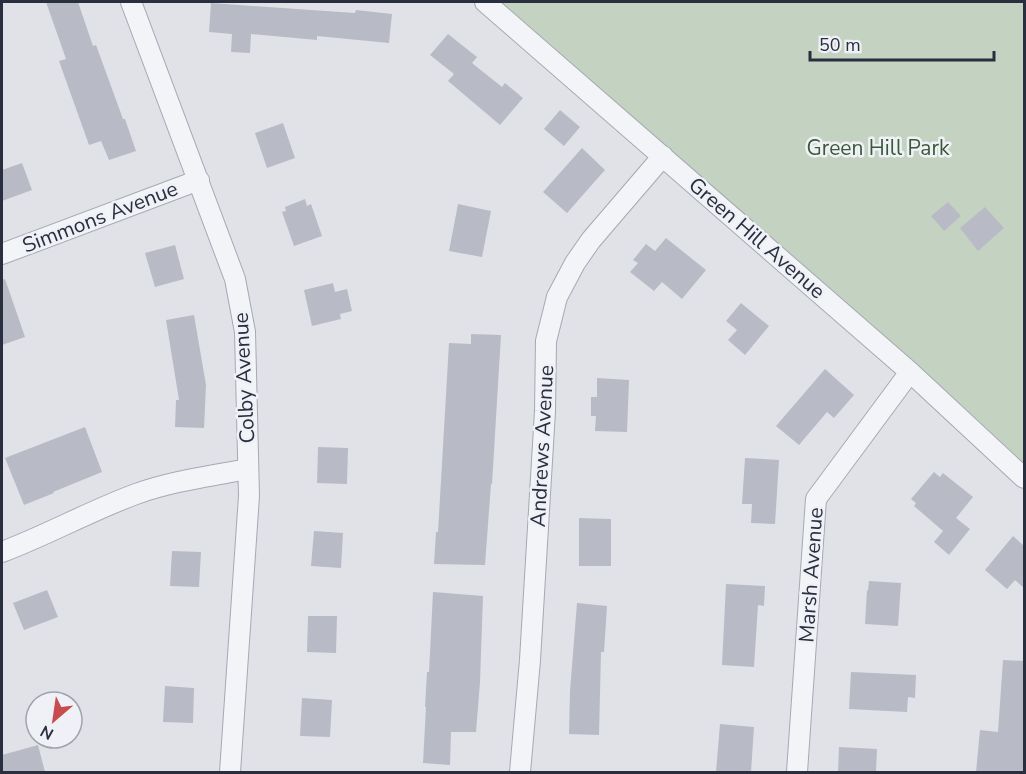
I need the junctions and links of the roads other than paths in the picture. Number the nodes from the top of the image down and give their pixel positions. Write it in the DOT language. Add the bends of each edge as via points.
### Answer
graph roads {
  1 [pos="131,2"];
  2 [pos="485,2"];
  3 [pos="663,156"];
  4 [pos="198,180"];
  5 [pos="2,254"];
  6 [pos="910,372"];
  7 [pos="248,469"];
  8 [pos="1024,478"];
  9 [pos="2,552"];
  10 [pos="230,772"];
  11 [pos="520,772"];
  12 [pos="797,772"];
  1 -- 4 [label="street, Colby Avenue"];
  2 -- 3 [label="street, Green Hill Avenue"];
  3 -- 6 [label="street, Green Hill Avenue"];
  3 -- 11 [label="street, Andrews Avenue" via="575,263 557,297 546,341 530,660"];
  4 -- 5 [label="street, Simmons Avenue"];
  4 -- 7 [label="street, Colby Avenue" via="235,279 246,332"];
  6 -- 8 [label="street, Green Hill Avenue"];
  6 -- 12 [label="street, Marsh Avenue" via="816,499"];
  7 -- 9 [label="street" via="139,493"];
  7 -- 10 [label="street, Colby Avenue"];
}
